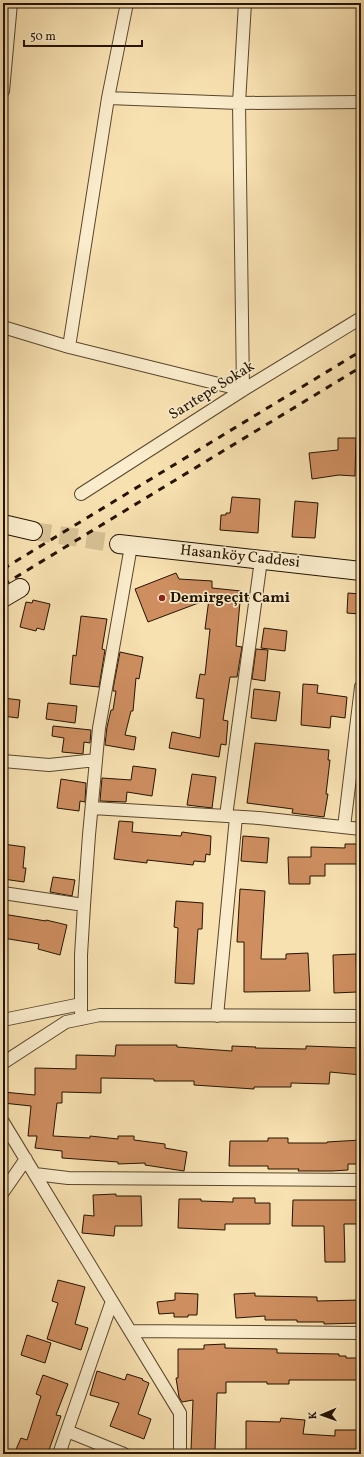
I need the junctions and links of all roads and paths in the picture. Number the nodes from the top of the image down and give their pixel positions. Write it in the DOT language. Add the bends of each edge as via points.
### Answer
graph roads {
  1 [pos="11,3"];
  2 [pos="127,3"];
  3 [pos="245,3"];
  4 [pos="3,90"];
  5 [pos="108,98"];
  6 [pos="361,102"];
  7 [pos="239,103"];
  8 [pos="361,318"];
  9 [pos="3,327"];
  10 [pos="69,347"];
  11 [pos="243,390"];
  12 [pos="81,494"];
  13 [pos="3,524"];
  14 [pos="33,531"];
  15 [pos="125,545"];
  16 [pos="261,560"];
  17 [pos="361,570"];
  18 [pos="20,588"];
  19 [pos="3,598"];
  20 [pos="361,687"];
  21 [pos="96,760"];
  22 [pos="3,761"];
  23 [pos="92,808"];
  24 [pos="231,817"];
  25 [pos="344,827"];
  26 [pos="361,829"];
  27 [pos="3,893"];
  28 [pos="84,905"];
  29 [pos="81,1004"];
  30 [pos="217,1016"];
  31 [pos="361,1016"];
  32 [pos="81,1019"];
  33 [pos="3,1020"];
  34 [pos="3,1064"];
  35 [pos="3,1122"];
  36 [pos="26,1159"];
  37 [pos="35,1174"];
  38 [pos="361,1180"];
  39 [pos="3,1192"];
  40 [pos="112,1301"];
  41 [pos="130,1331"];
  42 [pos="361,1333"];
  43 [pos="67,1431"];
  44 [pos="59,1454"];
  45 [pos="124,1454"];
  46 [pos="180,1454"];
  1 -- 4 [label="street"];
  2 -- 5 [label="street"];
  3 -- 7 [label="street"];
  5 -- 7 [label="street"];
  5 -- 10 [label="street"];
  6 -- 7 [label="street"];
  7 -- 11 [label="street"];
  8 -- 11 [label="street, Sarıtepe Sokak"];
  9 -- 10 [label="street"];
  10 -- 11 [label="street"];
  11 -- 12 [label="street, Sarıtepe Sokak"];
  13 -- 14 [label="street"];
  15 -- 16 [label="street, Hasanköy Caddesi"];
  15 -- 21 [label="street"];
  16 -- 17 [label="street, Hasanköy Caddesi"];
  16 -- 24 [label="street"];
  18 -- 19 [label="street"];
  20 -- 25 [label="street"];
  21 -- 22 [label="street" via="49,765"];
  21 -- 23 [label="street"];
  23 -- 24 [label="street"];
  23 -- 28 [label="street"];
  24 -- 25 [label="street"];
  24 -- 30 [label="street"];
  25 -- 26 [label="street"];
  27 -- 28 [label="street"];
  28 -- 29 [label="street"];
  29 -- 32 [label="street"];
  29 -- 33 [label="street"];
  30 -- 31 [label="street"];
  30 -- 32 [label="street" via="100,1015"];
  32 -- 34 [label="street" via="66,1022"];
  35 -- 36 [label="street"];
  36 -- 37 [label="street"];
  36 -- 39 [label="street"];
  37 -- 38 [label="street" via="68,1178"];
  37 -- 40 [label="street"];
  40 -- 41 [label="street"];
  40 -- 43 [label="street"];
  41 -- 42 [label="street"];
  41 -- 46 [label="street" via="180,1413"];
  43 -- 44 [label="street"];
  43 -- 45 [label="street"];
}
